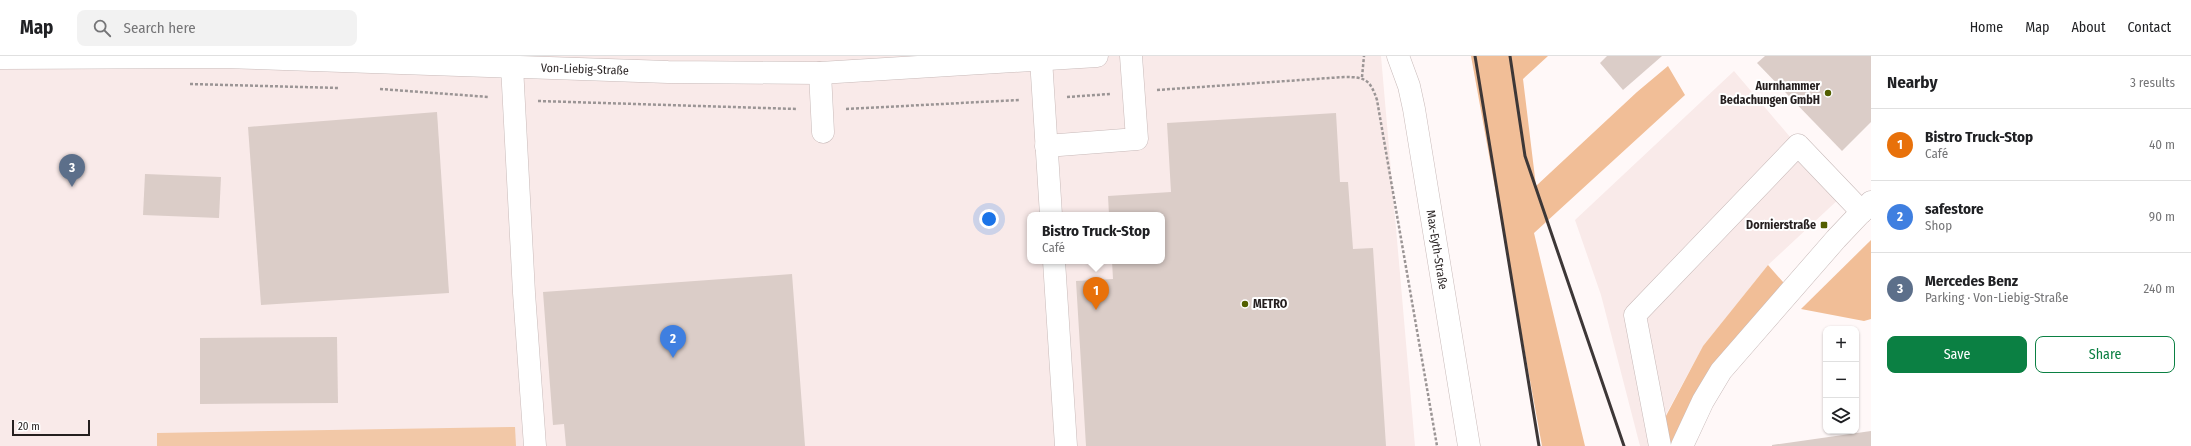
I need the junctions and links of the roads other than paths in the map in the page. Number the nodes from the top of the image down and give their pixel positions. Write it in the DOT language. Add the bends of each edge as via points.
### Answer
graph roads {
  1 [pos="188,56"];
  2 [pos="1097,56"];
  3 [pos="1131,56"];
  4 [pos="1398,56"];
  5 [pos="0,58"];
  6 [pos="318,58"];
  7 [pos="1041,59"];
  8 [pos="668,64"];
  9 [pos="512,66"];
  10 [pos="820,73"];
  11 [pos="823,132"];
  12 [pos="1046,146"];
  13 [pos="1866,207"];
  14 [pos="1051,212"];
  15 [pos="1054,264"];
  16 [pos="535,446"];
  17 [pos="1066,446"];
  18 [pos="1469,446"];
  19 [pos="1660,446"];
  20 [pos="1682,446"];
  1 -- 5 [label="street, Von-Liebig-Straße"];
  1 -- 6 [label="street, Von-Liebig-Straße"];
  2 -- 7 [label="street, Von-Liebig-Straße"];
  3 -- 12 [label="street" via="1137,139"];
  4 -- 18 [label="street, Max-Eyth-Straße" via="1414,108"];
  6 -- 9 [label="street, Von-Liebig-Straße"];
  7 -- 10 [label="street, Von-Liebig-Straße"];
  7 -- 12 [label="street"];
  8 -- 9 [label="street, Von-Liebig-Straße"];
  8 -- 10 [label="street, Von-Liebig-Straße"];
  9 -- 16 [label="street"];
  10 -- 11 [label="street"];
  12 -- 14 [label="street"];
  13 -- 19 [label="street" via="1798,145 1635,315"];
  13 -- 20 [label="street" via="1721,371 1703,401"];
  15 -- 17 [label="street"];
}
